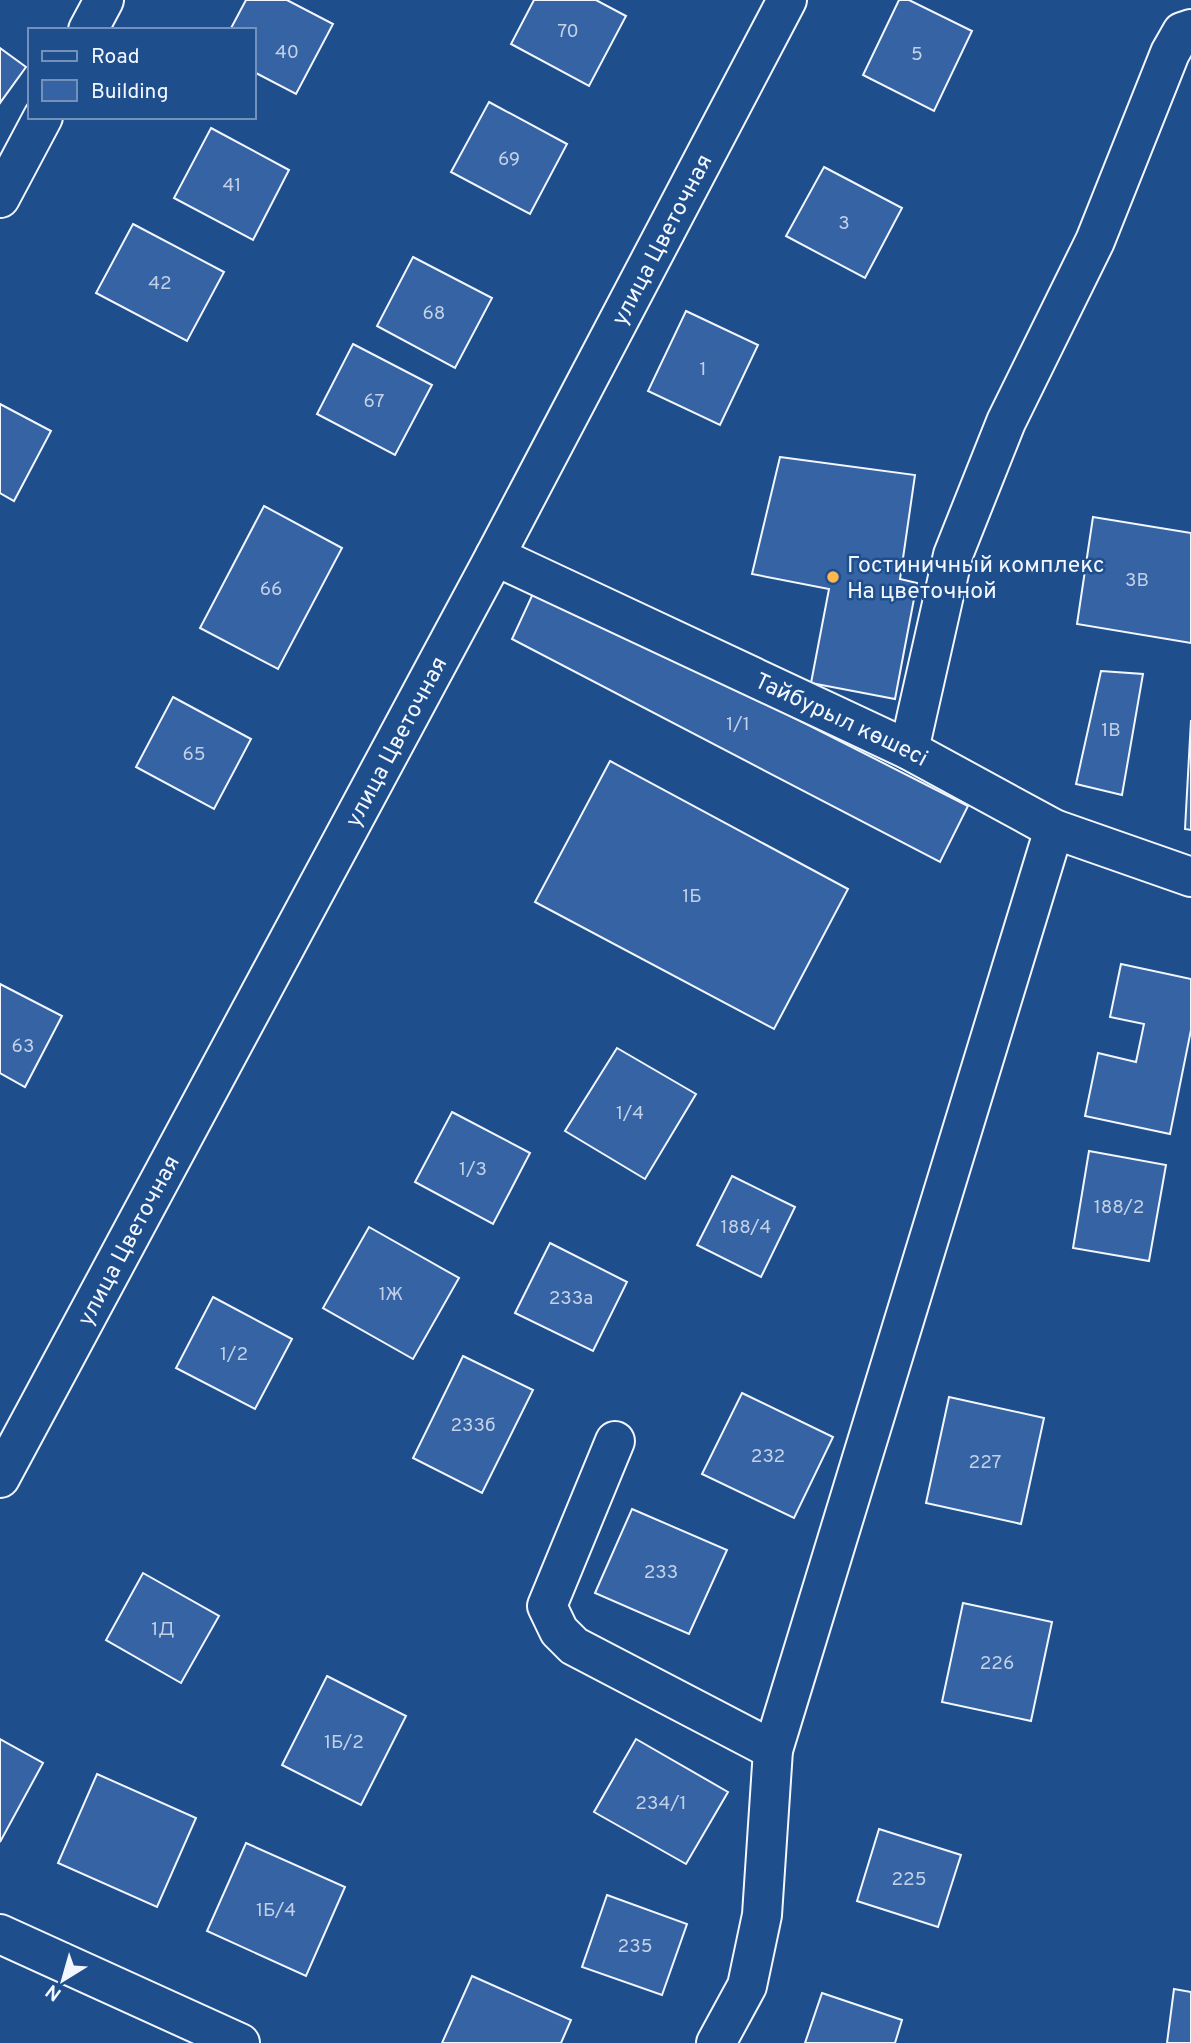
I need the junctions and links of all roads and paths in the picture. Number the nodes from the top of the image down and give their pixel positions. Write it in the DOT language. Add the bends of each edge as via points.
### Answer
graph roads {
  1 [pos="104,0"];
  2 [pos="787,0"];
  3 [pos="89,28"];
  4 [pos="1191,29"];
  5 [pos="42,119"];
  6 [pos="0,198"];
  7 [pos="495,556"];
  8 [pos="909,750"];
  9 [pos="1054,829"];
  10 [pos="1191,877"];
  11 [pos="615,1441"];
  12 [pos="0,1478"];
  13 [pos="773,1751"];
  14 [pos="0,1934"];
  15 [pos="240,2043"];
  16 [pos="716,2043"];
  1 -- 3 [label="street"];
  2 -- 7 [label="street, улица Цветочная"];
  4 -- 8 [label="street" via="1182,32 1170,52 1095,241 1006,422 953,555"];
  5 -- 6 [label="street"];
  7 -- 8 [label="street, Тайбурыл көшесі"];
  7 -- 12 [label="street, улица Цветочная"];
  8 -- 9 [label="street, Тайбурыл көшесі"];
  9 -- 10 [label="street, Тайбурыл көшесі"];
  9 -- 13 [label="street"];
  11 -- 13 [label="street" via="547,1606 559,1631 574,1646"];
  13 -- 16 [label="street" via="762,1915 747,1986"];
  14 -- 15 [label="street"];
}
